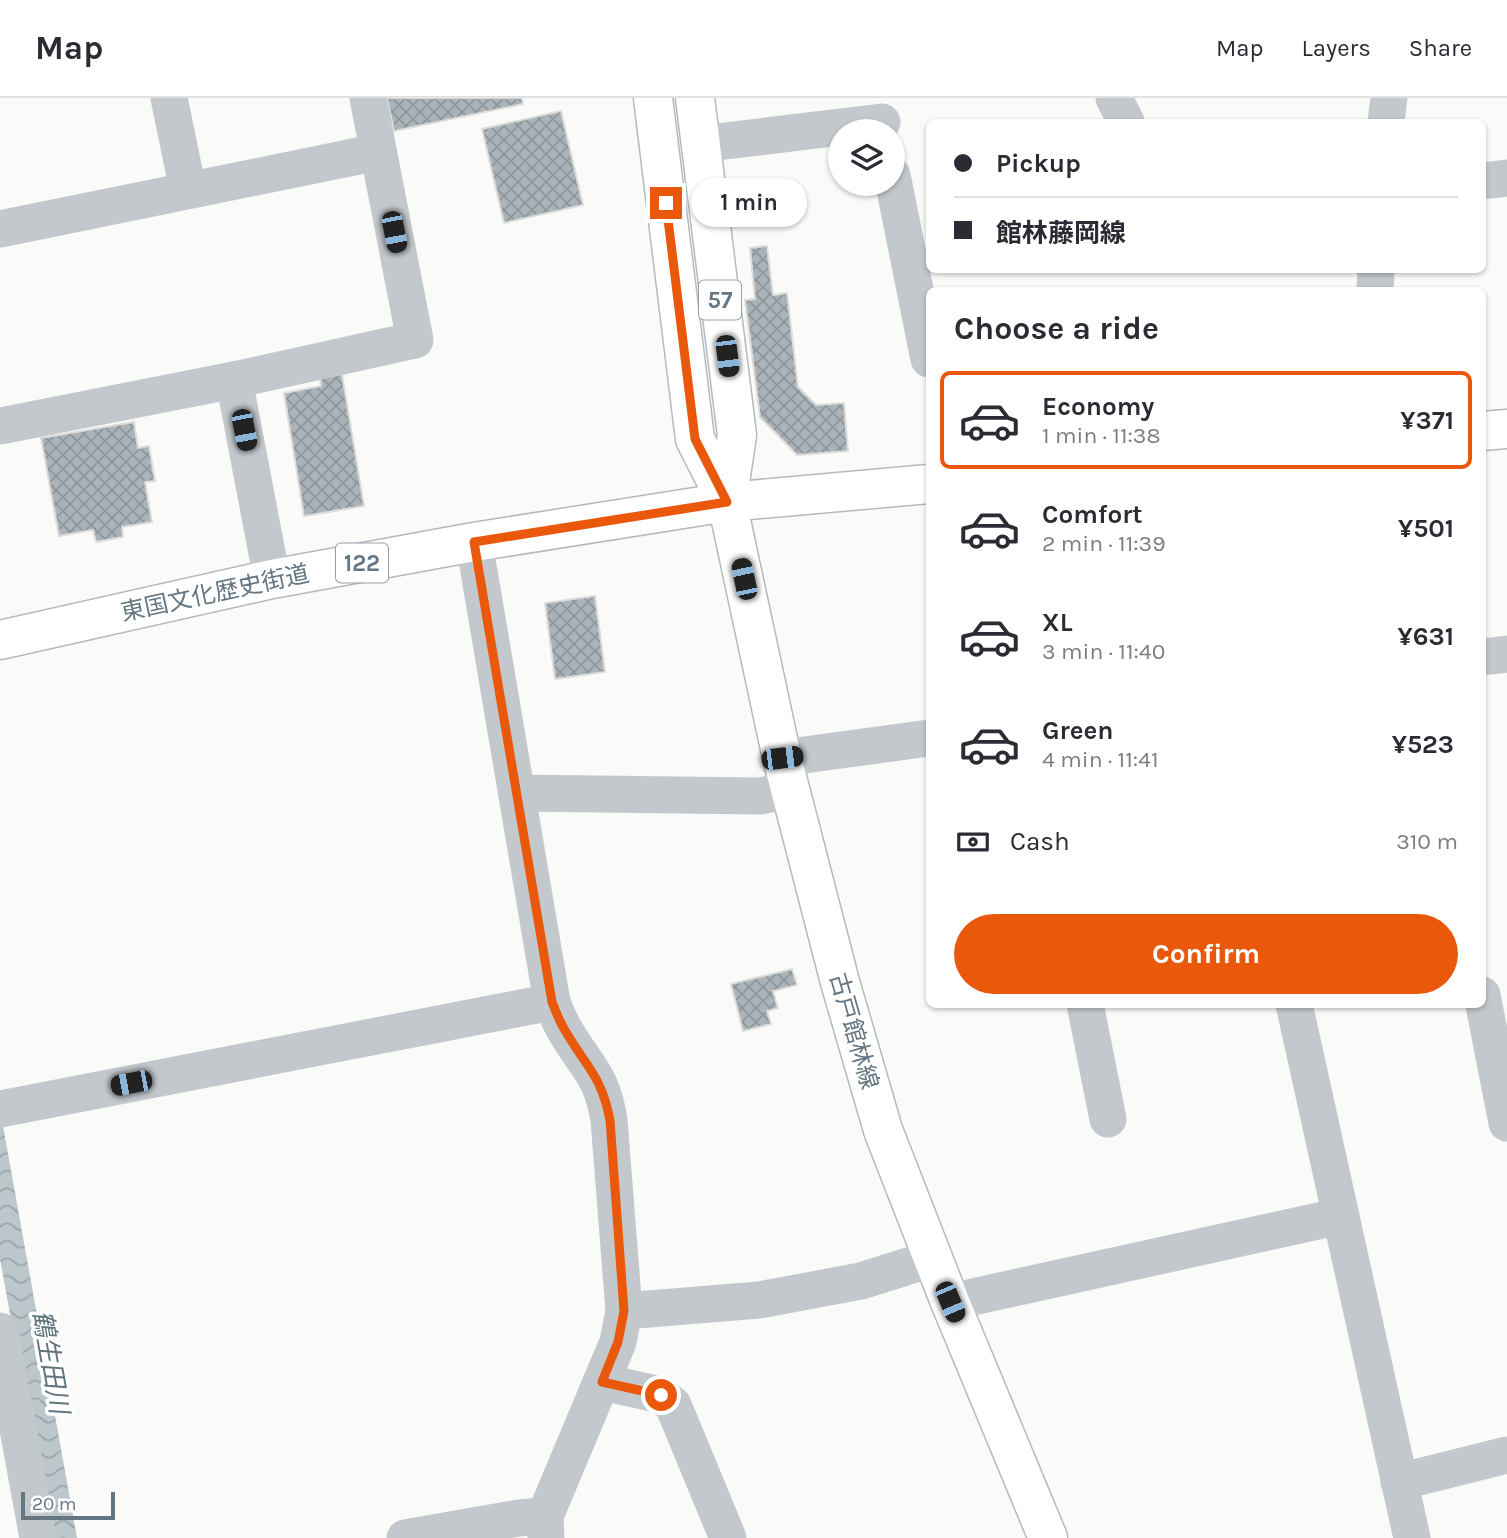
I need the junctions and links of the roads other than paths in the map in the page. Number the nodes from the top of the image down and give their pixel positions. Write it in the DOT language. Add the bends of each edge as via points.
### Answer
graph roads {
  1 [pos="169,98"];
  2 [pos="368,98"];
  3 [pos="653,98"];
  4 [pos="695,98"];
  5 [pos="1114,98"];
  6 [pos="1389,98"];
  7 [pos="881,117"];
  8 [pos="1124,119"];
  9 [pos="1386,119"];
  10 [pos="700,144"];
  11 [pos="378,152"];
  12 [pos="1507,178"];
  13 [pos="1486,181"];
  14 [pos="188,190"];
  15 [pos="899,196"];
  16 [pos="0,229"];
  17 [pos="920,265"];
  18 [pos="926,328"];
  19 [pos="234,380"];
  20 [pos="0,426"];
  21 [pos="1507,429"];
  22 [pos="1486,431"];
  23 [pos="926,484"];
  24 [pos="727,502"];
  25 [pos="474,542"];
  26 [pos="272,579"];
  27 [pos="0,640"];
  28 [pos="1507,654"];
  29 [pos="1486,657"];
  30 [pos="926,739"];
  31 [pos="786,774"];
  32 [pos="517,793"];
  33 [pos="552,1002"];
  34 [pos="1086,1008"];
  35 [pos="1295,1008"];
  36 [pos="1485,1008"];
  37 [pos="0,1109"];
  38 [pos="1108,1119"];
  39 [pos="1507,1123"];
  40 [pos="1340,1216"];
  41 [pos="934,1258"];
  42 [pos="950,1302"];
  43 [pos="624,1311"];
  44 [pos="0,1331"];
  45 [pos="602,1382"];
  46 [pos="1507,1455"];
  47 [pos="1399,1482"];
  48 [pos="545,1527"];
  49 [pos="38,1538"];
  50 [pos="405,1538"];
  51 [pos="728,1538"];
  52 [pos="1048,1538"];
  53 [pos="1412,1538"];
  1 -- 14 [label="street"];
  2 -- 11 [label="street"];
  3 -- 24 [label="main road, 57" via="695,439"];
  4 -- 10 [label="main road, 57"];
  5 -- 8 [label="street"];
  6 -- 9 [label="street"];
  7 -- 10 [label="street"];
  10 -- 24 [label="main road, 57" via="737,435"];
  11 -- 14 [label="street"];
  11 -- 19 [label="street" via="415,340"];
  12 -- 13 [label="street"];
  14 -- 16 [label="street"];
  15 -- 17 [label="street"];
  17 -- 18 [label="street"];
  19 -- 20 [label="street"];
  19 -- 26 [label="street"];
  21 -- 22 [label="main road"];
  23 -- 24 [label="main road, 東国文化歴史街道 / 122"];
  24 -- 25 [label="main road, 東国文化歴史街道 / 122"];
  24 -- 31 [label="main road, 古戸館林線"];
  25 -- 26 [label="main road, 東国文化歴史街道 / 122"];
  25 -- 32 [label="street"];
  26 -- 27 [label="main road, 東国文化歴史街道 / 122"];
  28 -- 29 [label="street"];
  30 -- 31 [label="street"];
  31 -- 32 [label="street" via="760,796"];
  31 -- 41 [label="main road, 古戸館林線" via="883,1129"];
  32 -- 33 [label="street"];
  33 -- 37 [label="street"];
  33 -- 43 [label="street" via="605,1096"];
  34 -- 38 [label="street"];
  35 -- 40 [label="street"];
  36 -- 39 [label="street"];
  40 -- 42 [label="street"];
  40 -- 47 [label="street"];
  41 -- 42 [label="main road, 古戸館林線"];
  41 -- 43 [label="street" via="861,1281 759,1300"];
  42 -- 52 [label="main road, 古戸館林線"];
  43 -- 45 [label="street"];
  44 -- 49 [label="street"];
  45 -- 48 [label="street"];
  45 -- 51 [label="street" via="661,1395 673,1405"];
  46 -- 47 [label="street"];
  47 -- 53 [label="street"];
  48 -- 50 [label="street" via="519,1518"];
}
